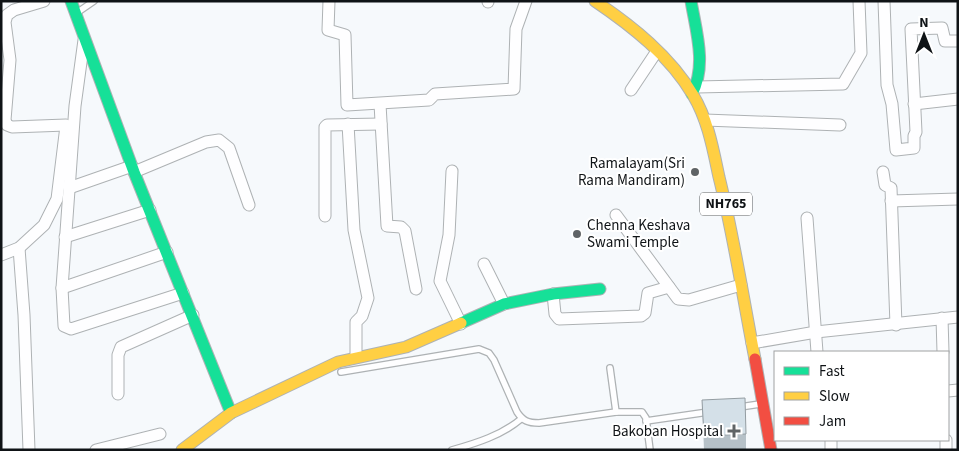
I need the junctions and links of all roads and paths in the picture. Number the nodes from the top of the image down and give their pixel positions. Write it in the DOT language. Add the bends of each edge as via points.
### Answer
graph roads {
  1 [pos="44,1"];
  2 [pos="71,1"];
  3 [pos="94,1"];
  4 [pos="329,1"];
  5 [pos="526,1"];
  6 [pos="596,1"];
  7 [pos="691,1"];
  8 [pos="859,1"];
  9 [pos="884,1"];
  10 [pos="76,13"];
  11 [pos="84,36"];
  12 [pos="958,41"];
  13 [pos="657,50"];
  14 [pos="631,90"];
  15 [pos="695,90"];
  16 [pos="958,99"];
  17 [pos="380,104"];
  18 [pos="914,104"];
  19 [pos="74,106"];
  20 [pos="705,120"];
  21 [pos="348,124"];
  22 [pos="381,124"];
  23 [pos="66,125"];
  24 [pos="840,125"];
  25 [pos="133,169"];
  26 [pos="452,171"];
  27 [pos="883,172"];
  28 [pos="69,188"];
  29 [pos="958,199"];
  30 [pos="891,201"];
  31 [pos="249,205"];
  32 [pos="150,210"];
  33 [pos="616,215"];
  34 [pos="325,216"];
  35 [pos="807,218"];
  36 [pos="65,237"];
  37 [pos="19,248"];
  38 [pos="167,252"];
  39 [pos="1,255"];
  40 [pos="484,264"];
  41 [pos="741,284"];
  42 [pos="669,287"];
  43 [pos="62,288"];
  44 [pos="416,289"];
  45 [pos="600,289"];
  46 [pos="183,293"];
  47 [pos="553,294"];
  48 [pos="504,304"];
  49 [pos="193,315"];
  50 [pos="958,317"];
  51 [pos="942,318"];
  52 [pos="461,324"];
  53 [pos="896,325"];
  54 [pos="816,332"];
  55 [pos="752,343"];
  56 [pos="817,351"];
  57 [pos="943,351"];
  58 [pos="356,357"];
  59 [pos="610,368"];
  60 [pos="341,372"];
  61 [pos="118,394"];
  62 [pos="765,404"];
  63 [pos="730,408"];
  64 [pos="712,411"];
  65 [pos="616,412"];
  66 [pos="231,413"];
  67 [pos="521,419"];
  68 [pos="646,421"];
  69 [pos="160,434"];
  70 [pos="30,450"];
  71 [pos="96,450"];
  72 [pos="182,450"];
  73 [pos="452,450"];
  74 [pos="650,450"];
  75 [pos="771,450"];
  1 -- 23 [label="street" via="7,15 10,60 5,120 12,126"];
  2 -- 10 [label="main road"];
  3 -- 10 [label="lane"];
  4 -- 17 [label="street" via="328,30 345,35 347,105"];
  5 -- 17 [label="street" via="516,29 514,89 435,94 429,100"];
  6 -- 13 [label="main road, NH765"];
  7 -- 15 [label="main road" via="699,47"];
  8 -- 15 [label="street" via="861,54 843,84"];
  9 -- 18 [label="street" via="887,85 896,150 914,148"];
  10 -- 11 [label="main road"];
  11 -- 19 [label="street"];
  11 -- 25 [label="main road"];
  12 -- 18 [label="street" via="945,41 942,28 911,29"];
  13 -- 14 [label="street"];
  13 -- 15 [label="main road, NH765"];
  15 -- 20 [label="main road, NH765"];
  16 -- 18 [label="street"];
  17 -- 22 [label="street"];
  19 -- 23 [label="street"];
  19 -- 28 [label="street"];
  20 -- 24 [label="street"];
  20 -- 41 [label="main road, NH765" via="727,206"];
  21 -- 22 [label="street"];
  21 -- 34 [label="street" via="325,127"];
  21 -- 58 [label="street" via="354,230 368,298 362,316 356,322"];
  22 -- 44 [label="street" via="387,226 401,227 405,231"];
  23 -- 37 [label="street" via="57,199 44,225"];
  25 -- 28 [label="street"];
  25 -- 31 [label="street" via="219,140 229,148"];
  25 -- 32 [label="main road"];
  26 -- 52 [label="street" via="449,235 440,281"];
  27 -- 30 [label="street"];
  28 -- 36 [label="street"];
  29 -- 30 [label="street"];
  30 -- 53 [label="street"];
  32 -- 36 [label="street"];
  32 -- 38 [label="main road"];
  33 -- 42 [label="street"];
  35 -- 54 [label="street"];
  36 -- 43 [label="street"];
  37 -- 39 [label="street"];
  37 -- 70 [label="street"];
  38 -- 43 [label="street"];
  38 -- 46 [label="main road"];
  40 -- 48 [label="street"];
  41 -- 42 [label="street" via="685,301 678,300"];
  41 -- 55 [label="main road, NH765"];
  42 -- 47 [label="street" via="648,293 643,316 560,319 555,314"];
  43 -- 46 [label="street" via="63,322 70,329"];
  45 -- 47 [label="main road"];
  46 -- 49 [label="main road"];
  47 -- 48 [label="main road"];
  48 -- 52 [label="main road"];
  49 -- 61 [label="street" via="121,347"];
  49 -- 66 [label="main road"];
  50 -- 51 [label="street"];
  51 -- 53 [label="street"];
  51 -- 57 [label="street"];
  52 -- 58 [label="main road" via="406,347"];
  53 -- 54 [label="street"];
  54 -- 55 [label="street"];
  54 -- 56 [label="street"];
  55 -- 62 [label="main road, NH765"];
  58 -- 66 [label="main road" via="338,362"];
  59 -- 65 [label="lane"];
  60 -- 67 [label="lane" via="479,349 489,353 494,360"];
  62 -- 63 [label="lane"];
  62 -- 75 [label="main road, NH765"];
  64 -- 68 [label="lane"];
  65 -- 67 [label="lane" via="539,423"];
  65 -- 68 [label="lane" via="642,412"];
  66 -- 72 [label="main road"];
  67 -- 73 [label="lane" via="510,428"];
  68 -- 74 [label="lane"];
  69 -- 71 [label="street"];
}
